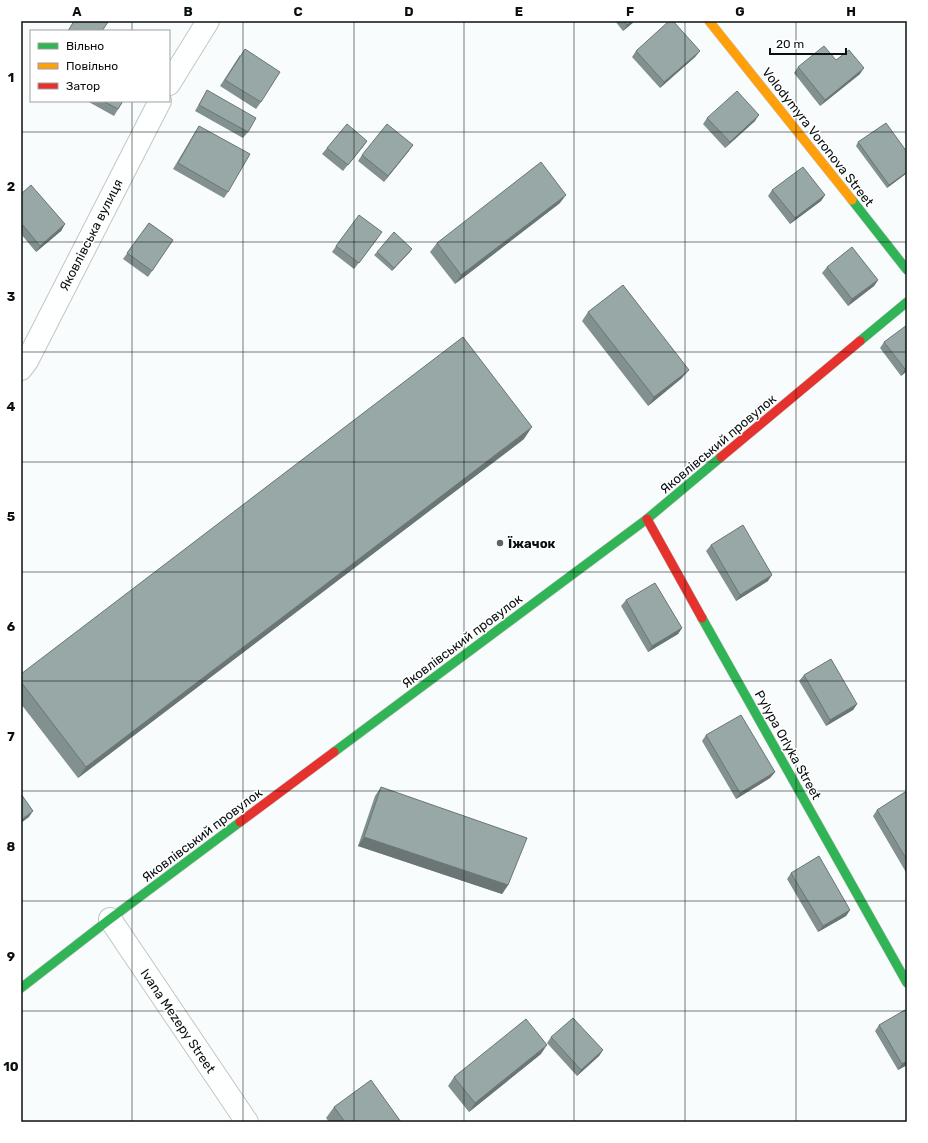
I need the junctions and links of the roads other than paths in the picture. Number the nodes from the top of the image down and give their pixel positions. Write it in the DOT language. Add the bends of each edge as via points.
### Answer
graph roads {
  1 [pos="208,21"];
  2 [pos="709,21"];
  3 [pos="170,82"];
  4 [pos="159,102"];
  5 [pos="907,270"];
  6 [pos="907,302"];
  7 [pos="21,369"];
  8 [pos="647,520"];
  9 [pos="110,919"];
  10 [pos="907,983"];
  11 [pos="21,988"];
  12 [pos="247,1122"];
  1 -- 3 [label="street"];
  2 -- 5 [label="street, Volodymyra Voronova Street"];
  4 -- 7 [label="street, Яковлівська вулиця"];
  6 -- 8 [label="street, Яковлівський провулок"];
  8 -- 9 [label="street, Яковлівський провулок"];
  8 -- 10 [label="street, Pylypa Orlyka Street"];
  9 -- 11 [label="street, Яковлівський провулок"];
  9 -- 12 [label="street, Ivana Mezepy Street"];
}
